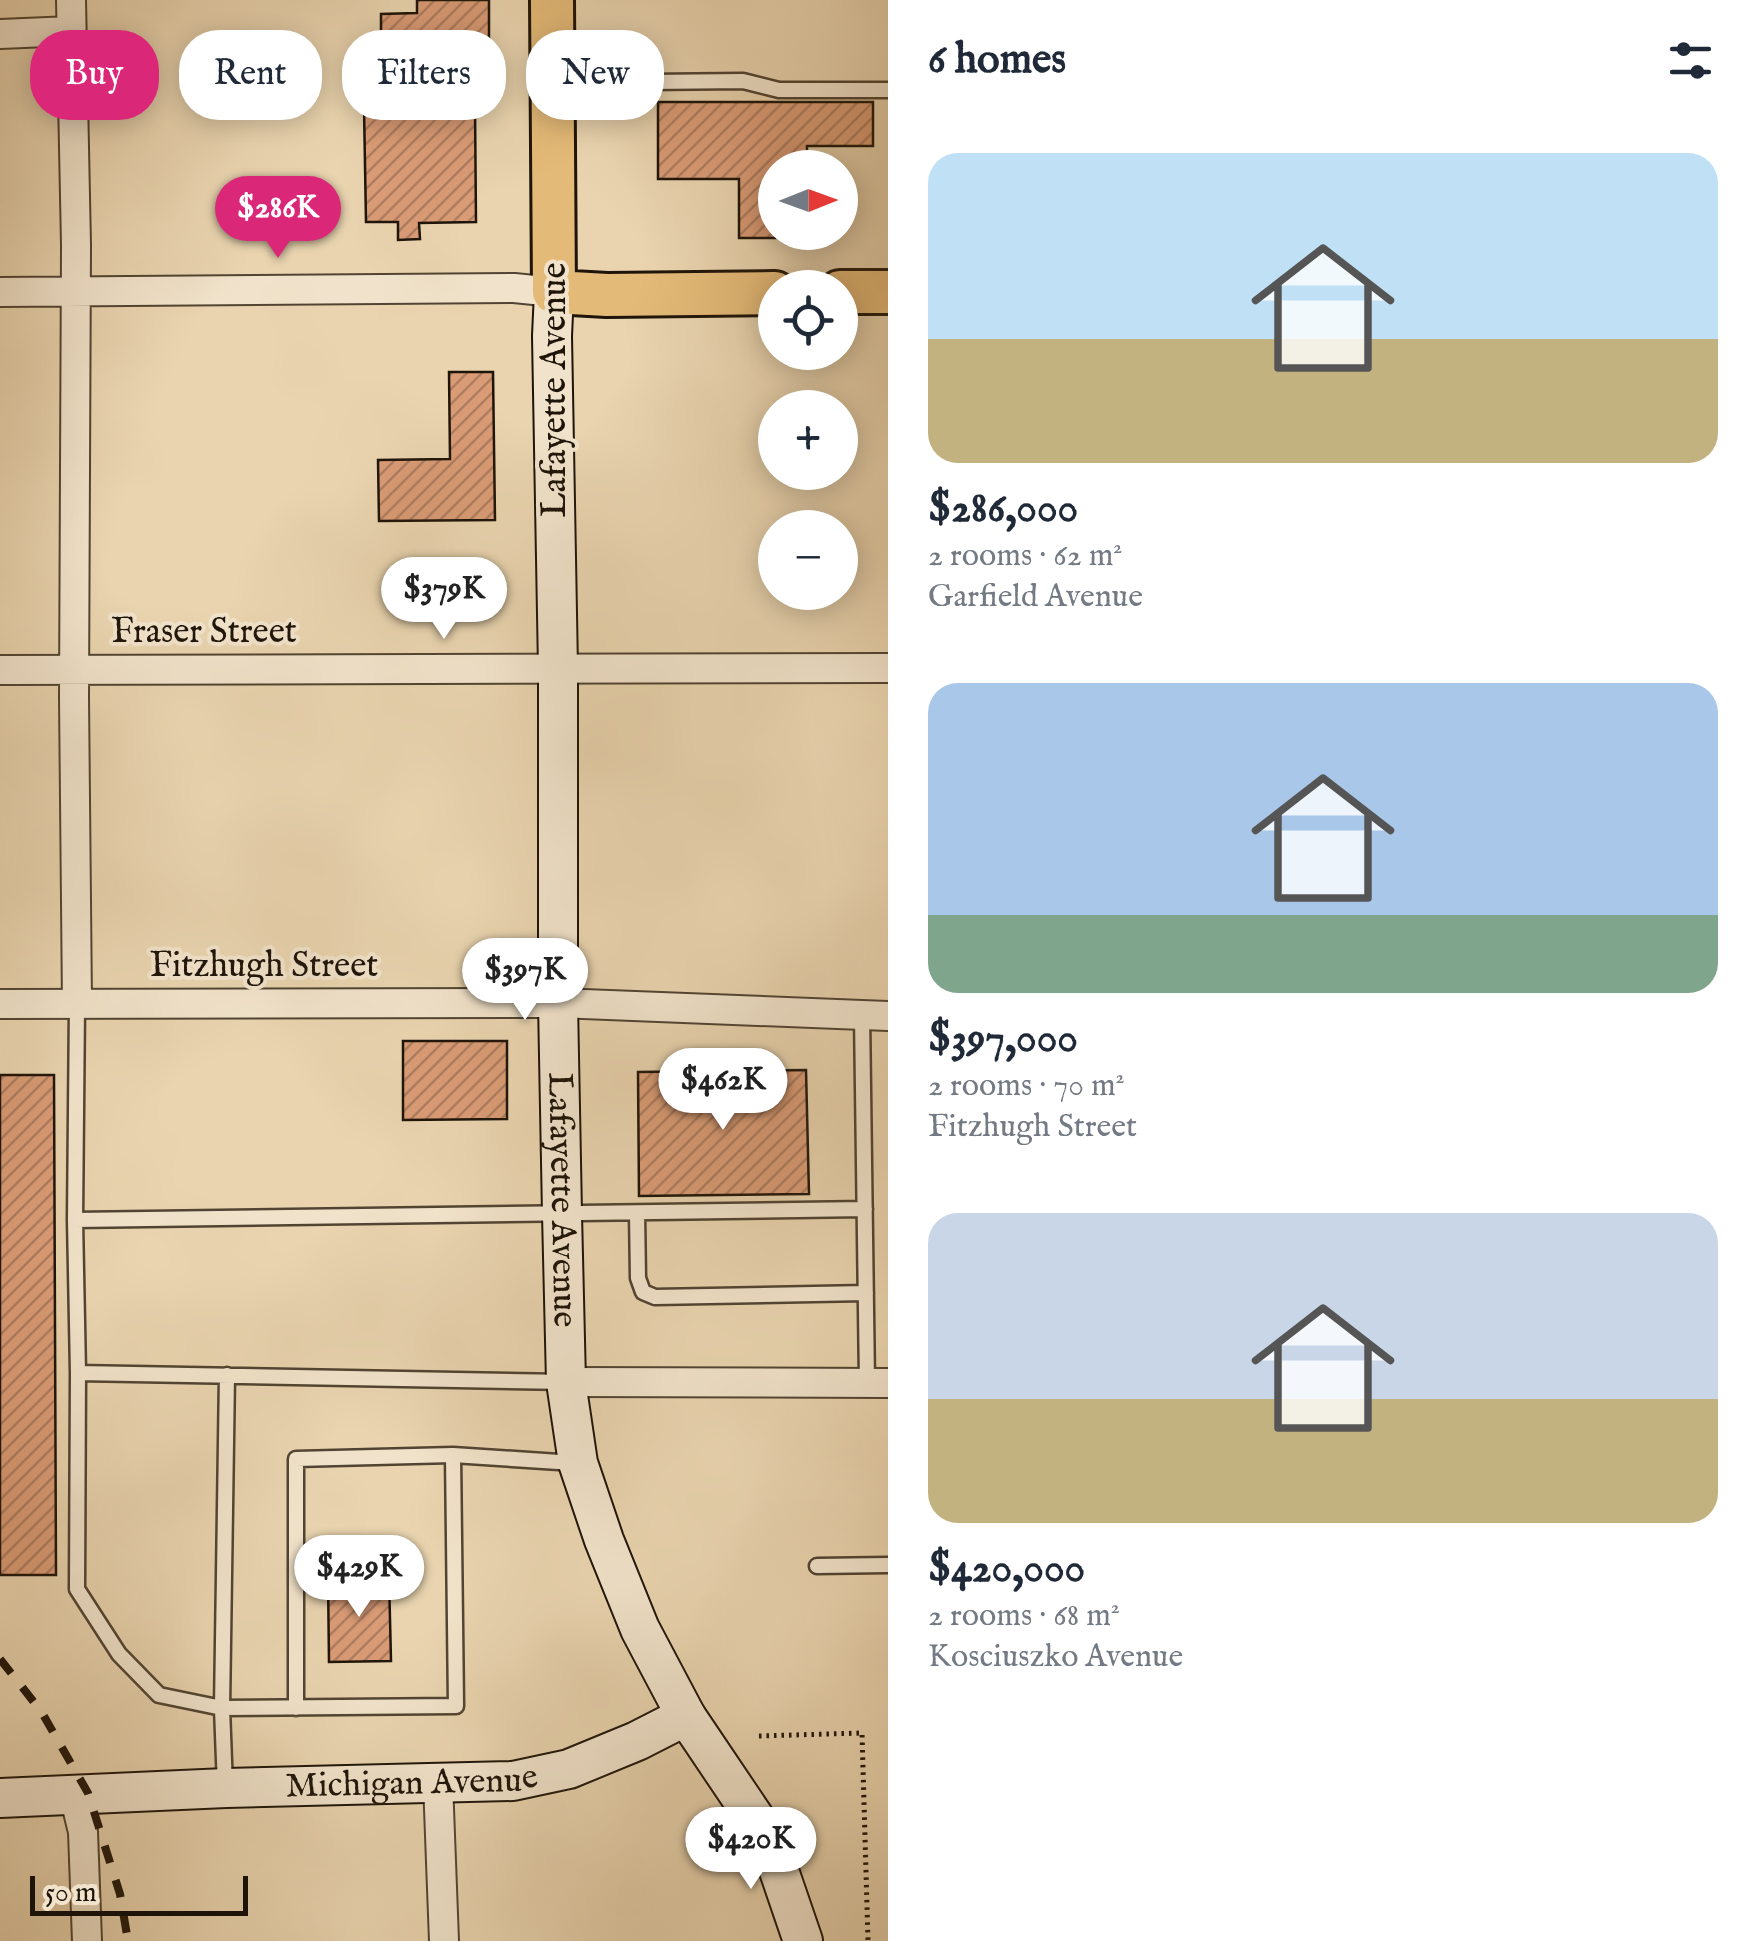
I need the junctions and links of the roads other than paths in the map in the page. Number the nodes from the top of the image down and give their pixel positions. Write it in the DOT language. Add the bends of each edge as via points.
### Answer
graph roads {
  1 [pos="71,0"];
  2 [pos="552,0"];
  3 [pos="71,30"];
  4 [pos="552,30"];
  5 [pos="30,33"];
  6 [pos="0,34"];
  7 [pos="664,82"];
  8 [pos="888,90"];
  9 [pos="73,120"];
  10 [pos="552,120"];
  11 [pos="76,291"];
  12 [pos="0,292"];
  13 [pos="554,292"];
  14 [pos="858,292"];
  15 [pos="888,292"];
  16 [pos="758,293"];
  17 [pos="888,668"];
  18 [pos="74,669"];
  19 [pos="558,669"];
  20 [pos="0,670"];
  21 [pos="558,1003"];
  22 [pos="0,1004"];
  23 [pos="77,1004"];
  24 [pos="875,1016"];
  25 [pos="865,1209"];
  26 [pos="637,1212"];
  27 [pos="562,1214"];
  28 [pos="75,1220"];
  29 [pos="866,1293"];
  30 [pos="78,1372"];
  31 [pos="226,1375"];
  32 [pos="566,1382"];
  33 [pos="878,1383"];
  34 [pos="454,1456"];
  35 [pos="578,1463"];
  36 [pos="888,1565"];
  37 [pos="816,1566"];
  38 [pos="222,1708"];
  39 [pos="296,1708"];
  40 [pos="686,1716"];
  41 [pos="438,1782"];
  42 [pos="226,1788"];
  43 [pos="74,1795"];
  44 [pos="0,1798"];
  45 [pos="86,1941"];
  46 [pos="444,1941"];
  47 [pos="803,1941"];
  1 -- 3 [label="street"];
  2 -- 4 [label="main road, Lafayette Avenue"];
  5 -- 6 [label="street"];
  7 -- 8 [label="lane"];
  9 -- 11 [label="street"];
  10 -- 13 [label="main road, Lafayette Avenue"];
  11 -- 12 [label="street"];
  11 -- 13 [label="street"];
  11 -- 18 [label="street"];
  13 -- 16 [label="main road"];
  13 -- 19 [label="main road, Lafayette Avenue"];
  14 -- 15 [label="main road"];
  17 -- 19 [label="street, Fraser Street"];
  18 -- 19 [label="street, Fraser Street"];
  18 -- 20 [label="street, Fraser Street"];
  18 -- 23 [label="street"];
  19 -- 21 [label="main road, Lafayette Avenue"];
  21 -- 23 [label="street, Fitzhugh Street"];
  21 -- 24 [label="street, Fitzhugh Street"];
  21 -- 27 [label="main road, Lafayette Avenue"];
  22 -- 23 [label="street, Fitzhugh Street"];
  23 -- 28 [label="lane"];
  24 -- 25 [label="lane"];
  25 -- 26 [label="lane"];
  25 -- 29 [label="lane"];
  26 -- 27 [label="lane"];
  26 -- 29 [label="lane" via="638,1278 643,1292 654,1297"];
  27 -- 28 [label="lane"];
  27 -- 32 [label="main road, Lafayette Avenue"];
  28 -- 30 [label="lane"];
  29 -- 33 [label="lane"];
  30 -- 31 [label="lane"];
  30 -- 38 [label="lane" via="77,1589 118,1654 160,1695"];
  31 -- 32 [label="lane"];
  31 -- 38 [label="lane"];
  32 -- 33 [label="street"];
  32 -- 35 [label="main road, Lafayette Avenue"];
  34 -- 35 [label="lane"];
  34 -- 39 [label="lane" via="296,1459"];
  34 -- 39 [label="lane" via="456,1706"];
  35 -- 40 [label="main road, Lafayette Avenue" via="640,1629"];
  36 -- 37 [label="lane"];
  38 -- 39 [label="lane"];
  38 -- 42 [label="lane"];
  40 -- 41 [label="main road, Michigan Avenue" via="569,1770 514,1781"];
  40 -- 47 [label="main road" via="756,1820"];
  41 -- 42 [label="main road, Michigan Avenue"];
  41 -- 46 [label="street"];
  42 -- 43 [label="main road, Michigan Avenue"];
  43 -- 44 [label="main road, Michigan Avenue"];
  43 -- 45 [label="street" via="83,1832"];
}
